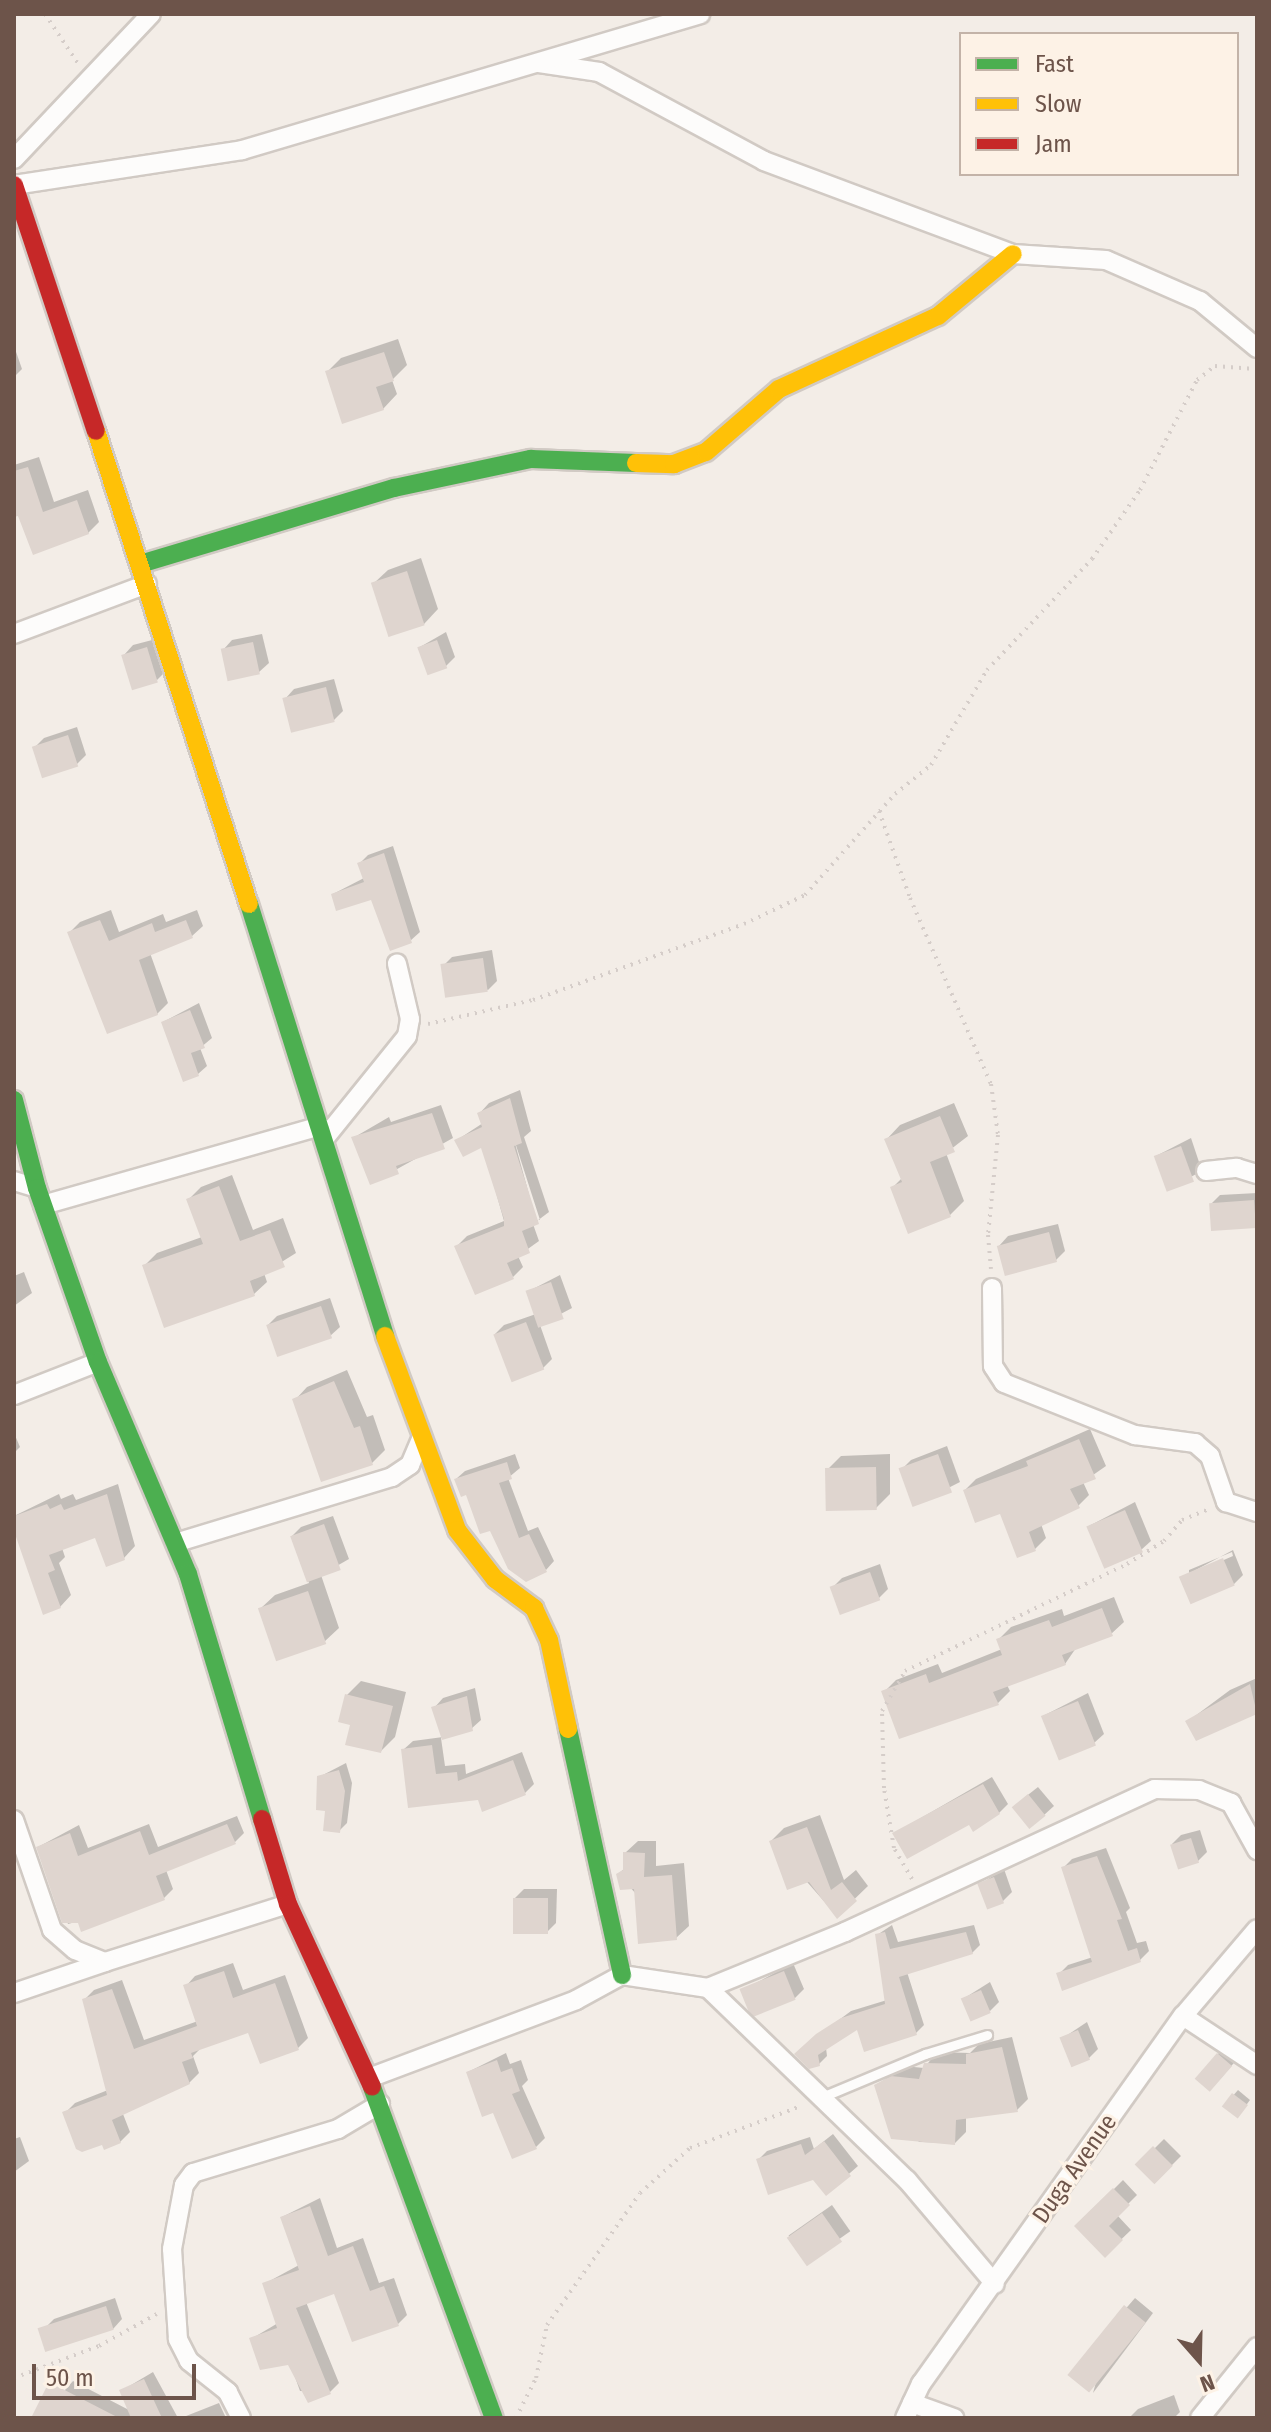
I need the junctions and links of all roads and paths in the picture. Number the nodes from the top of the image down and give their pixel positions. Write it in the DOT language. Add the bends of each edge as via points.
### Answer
graph roads {
  1 [pos="45,14"];
  2 [pos="151,14"];
  3 [pos="700,14"];
  4 [pos="539,63"];
  5 [pos="89,77"];
  6 [pos="14,159"];
  7 [pos="14,185"];
  8 [pos="1013,254"];
  9 [pos="1257,348"];
  10 [pos="1257,370"];
  11 [pos="140,564"];
  12 [pos="147,584"];
  13 [pos="14,634"];
  14 [pos="879,811"];
  15 [pos="397,964"];
  16 [pos="407,1036"];
  17 [pos="14,1100"];
  18 [pos="322,1133"];
  19 [pos="1206,1171"];
  20 [pos="1257,1174"];
  21 [pos="14,1181"];
  22 [pos="40,1196"];
  23 [pos="992,1288"];
  24 [pos="98,1362"];
  25 [pos="14,1395"];
  26 [pos="421,1439"];
  27 [pos="1226,1502"];
  28 [pos="1257,1512"];
  29 [pos="175,1543"];
  30 [pos="14,1820"];
  31 [pos="1257,1850"];
  32 [pos="922,1897"];
  33 [pos="288,1904"];
  34 [pos="1257,1929"];
  35 [pos="105,1962"];
  36 [pos="622,1975"];
  37 [pos="708,1988"];
  38 [pos="14,1993"];
  39 [pos="1183,2016"];
  40 [pos="987,2035"];
  41 [pos="1257,2065"];
  42 [pos="369,2078"];
  43 [pos="822,2097"];
  44 [pos="380,2104"];
  45 [pos="995,2284"];
  46 [pos="175,2304"];
  47 [pos="1257,2347"];
  48 [pos="14,2378"];
  49 [pos="908,2410"];
  50 [pos="241,2418"];
  51 [pos="494,2418"];
  52 [pos="516,2418"];
  53 [pos="954,2418"];
  54 [pos="1200,2418"];
  1 -- 5 [label="path"];
  2 -- 5 [label="street"];
  3 -- 4 [label="street"];
  4 -- 7 [label="street" via="242,150"];
  4 -- 8 [label="street" via="599,72 764,161"];
  5 -- 6 [label="street"];
  7 -- 11 [label="street"];
  8 -- 9 [label="street" via="1106,260 1200,301"];
  8 -- 11 [label="street" via="938,316 779,389 706,452 674,464 531,459 394,488"];
  10 -- 14 [label="path" via="1215,366 1197,380 1140,490 1092,559 987,670 931,765"];
  11 -- 12 [label="street"];
  12 -- 13 [label="street"];
  12 -- 18 [label="street"];
  14 -- 16 [label="path" via="805,895 793,901 586,982 533,1000 434,1021"];
  14 -- 23 [label="path" via="910,898 991,1084 998,1135 988,1235"];
  15 -- 16 [label="street" via="410,1019"];
  16 -- 18 [label="street"];
  17 -- 22 [label="street"];
  18 -- 22 [label="street"];
  18 -- 26 [label="street"];
  19 -- 20 [label="street" via="1237,1168"];
  21 -- 22 [label="street"];
  22 -- 24 [label="street"];
  23 -- 27 [label="street" via="993,1366 1004,1383 1135,1435 1195,1443 1210,1456"];
  24 -- 25 [label="street"];
  24 -- 29 [label="street"];
  26 -- 29 [label="street" via="410,1465 392,1477"];
  26 -- 36 [label="street" via="457,1530 495,1579 534,1608 549,1640"];
  27 -- 28 [label="street"];
  27 -- 32 [label="path" via="1182,1520 1164,1541 1127,1564 905,1671 882,1711 884,1788 894,1848"];
  29 -- 33 [label="street"];
  30 -- 35 [label="street" via="52,1930 75,1950"];
  31 -- 32 [label="street" via="1231,1803 1199,1790 1155,1789"];
  32 -- 37 [label="street"];
  33 -- 35 [label="street"];
  33 -- 42 [label="street"];
  34 -- 39 [label="street, Duga Avenue"];
  35 -- 38 [label="street"];
  36 -- 37 [label="street"];
  36 -- 42 [label="street" via="525,2021"];
  37 -- 43 [label="street"];
  39 -- 41 [label="street"];
  39 -- 45 [label="street, Duga Avenue"];
  40 -- 43 [label="lane" via="925,2054"];
  42 -- 44 [label="street"];
  43 -- 45 [label="street" via="907,2180"];
  43 -- 52 [label="path" via="690,2148 640,2193 547,2325 536,2378"];
  44 -- 46 [label="street" via="338,2129 193,2173 174,2221"];
  44 -- 51 [label="street"];
  45 -- 49 [label="street, Duga Avenue"];
  46 -- 48 [label="path" via="99,2346"];
  46 -- 50 [label="street" via="178,2339 189,2361 228,2392"];
  47 -- 54 [label="street"];
  49 -- 53 [label="street"];
}
